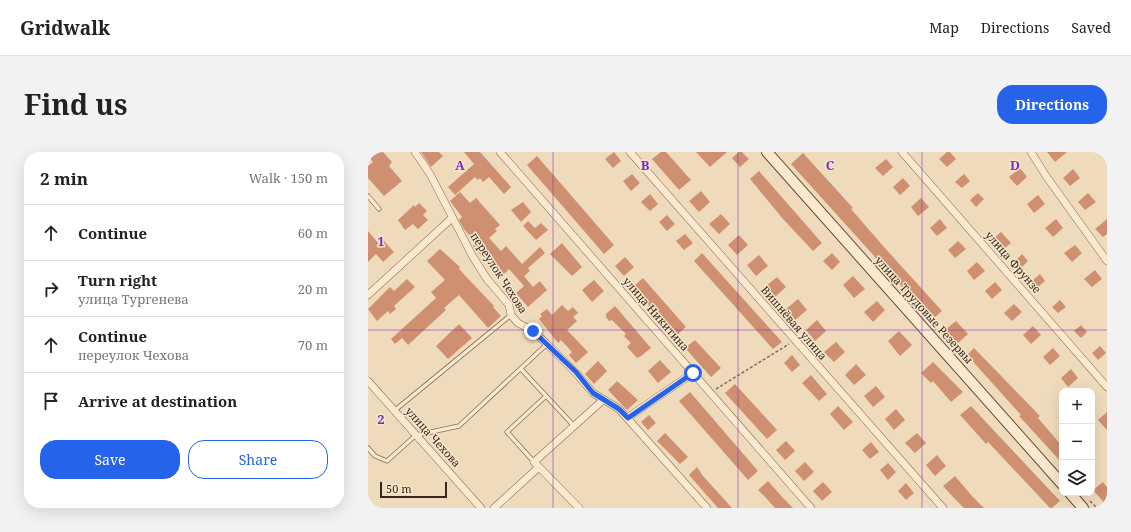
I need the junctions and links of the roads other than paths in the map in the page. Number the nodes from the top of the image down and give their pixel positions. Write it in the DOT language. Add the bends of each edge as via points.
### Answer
graph roads {
  1 [pos="415,152"];
  2 [pos="500,152"];
  3 [pos="630,152"];
  4 [pos="767,152"];
  5 [pos="902,152"];
  6 [pos="1031,152"];
  7 [pos="368,196"];
  8 [pos="380,208"];
  9 [pos="452,218"];
  10 [pos="1107,261"];
  11 [pos="368,295"];
  12 [pos="511,315"];
  13 [pos="547,344"];
  14 [pos="521,369"];
  15 [pos="693,373"];
  16 [pos="369,384"];
  17 [pos="1107,387"];
  18 [pos="546,396"];
  19 [pos="603,400"];
  20 [pos="394,411"];
  21 [pos="628,418"];
  22 [pos="574,426"];
  23 [pos="416,435"];
  24 [pos="368,448"];
  25 [pos="537,465"];
  26 [pos="1059,481"];
  27 [pos="1073,496"];
  28 [pos="481,508"];
  29 [pos="494,508"];
  30 [pos="579,508"];
  31 [pos="707,508"];
  32 [pos="811,508"];
  33 [pos="943,508"];
  34 [pos="1083,508"];
  1 -- 9 [label="street, переулок Чехова" via="430,174"];
  2 -- 15 [label="street, улица Никитина"];
  3 -- 33 [label="street, Вишнёвая улица"];
  4 -- 26 [label="main road, улица Трудовые Резервы"];
  5 -- 17 [label="street, улица Фрунзе"];
  6 -- 10 [label="street"];
  7 -- 8 [label="lane"];
  9 -- 11 [label="street"];
  9 -- 12 [label="street, переулок Чехова" via="487,279 509,305"];
  12 -- 13 [label="street, переулок Чехова"];
  12 -- 20 [label="lane"];
  13 -- 14 [label="lane"];
  13 -- 19 [label="street, переулок Чехова" via="593,393"];
  14 -- 18 [label="lane"];
  14 -- 23 [label="lane" via="459,426"];
  15 -- 21 [label="street"];
  15 -- 32 [label="street, улица Никитина"];
  16 -- 20 [label="street, улица Чехова"];
  18 -- 22 [label="lane"];
  18 -- 25 [label="lane" via="507,432"];
  19 -- 21 [label="street, переулок Чехова" via="619,409"];
  19 -- 22 [label="street"];
  20 -- 23 [label="street, улица Чехова"];
  21 -- 31 [label="street, переулок Чехова"];
  22 -- 25 [label="street"];
  23 -- 24 [label="lane" via="387,461 375,456"];
  23 -- 28 [label="street, улица Чехова"];
  25 -- 29 [label="street"];
  25 -- 30 [label="street"];
  27 -- 34 [label="main road"];
}
